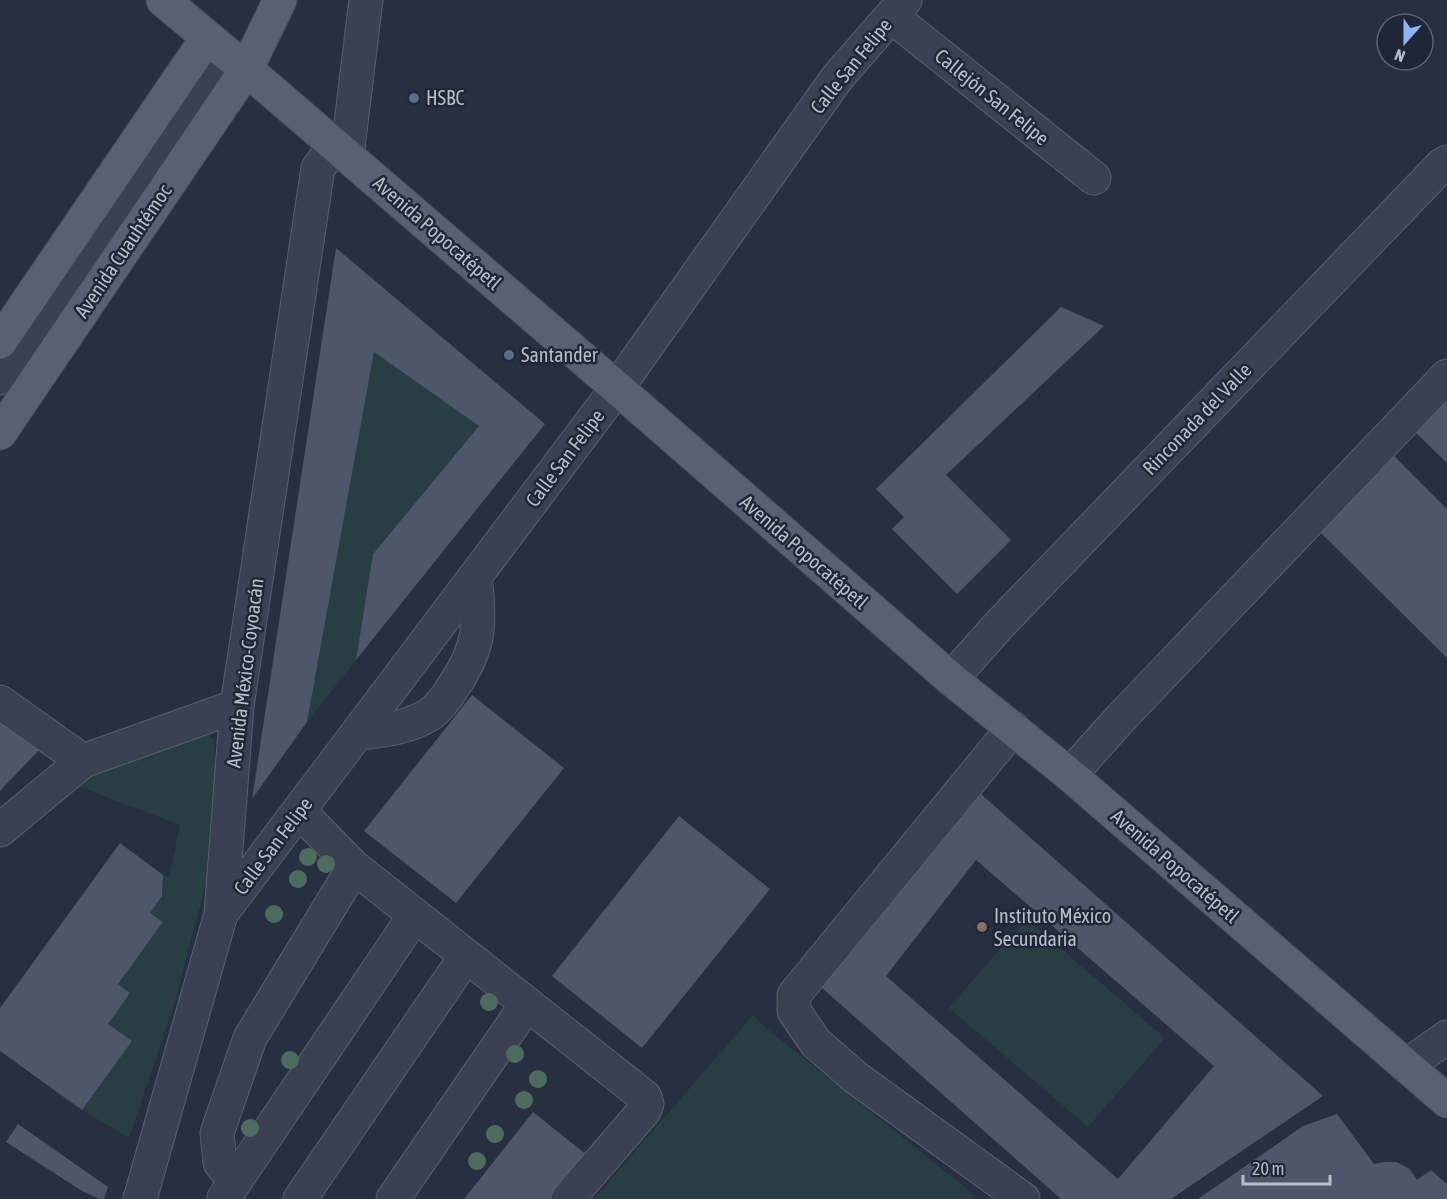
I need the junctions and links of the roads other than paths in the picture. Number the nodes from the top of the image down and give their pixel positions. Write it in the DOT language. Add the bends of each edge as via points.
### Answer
graph roads {
  1 [pos="164,0"];
  2 [pos="280,0"];
  3 [pos="360,2"];
  4 [pos="898,8"];
  5 [pos="213,43"];
  6 [pos="246,70"];
  7 [pos="341,151"];
  8 [pos="1447,162"];
  9 [pos="1094,178"];
  10 [pos="0,342"];
  11 [pos="1447,376"];
  12 [pos="0,378"];
  13 [pos="617,388"];
  14 [pos="0,433"];
  15 [pos="475,577"];
  16 [pos="951,679"];
  17 [pos="0,702"];
  18 [pos="237,706"];
  19 [pos="1013,728"];
  20 [pos="357,733"];
  21 [pos="83,761"];
  22 [pos="1070,775"];
  23 [pos="299,811"];
  24 [pos="0,830"];
  25 [pos="354,867"];
  26 [pos="221,914"];
  27 [pos="415,915"];
  28 [pos="466,956"];
  29 [pos="527,1004"];
  30 [pos="1447,1038"];
  31 [pos="1406,1066"];
  32 [pos="1447,1101"];
  33 [pos="229,1190"];
  34 [pos="140,1199"];
  35 [pos="300,1199"];
  36 [pos="393,1199"];
  37 [pos="568,1199"];
  38 [pos="1023,1199"];
  1 -- 5 [label="main road, Avenida Popocatépetl"];
  2 -- 6 [label="main road"];
  3 -- 7 [label="street"];
  4 -- 9 [label="street, Callejón San Felipe"];
  4 -- 13 [label="street, Calle San Felipe" via="837,78"];
  5 -- 6 [label="main road, Avenida Popocatépetl"];
  5 -- 10 [label="main road"];
  5 -- 12 [label="street"];
  6 -- 7 [label="main road, Avenida Popocatépetl"];
  6 -- 14 [label="main road, Avenida Cuauhtémoc"];
  7 -- 13 [label="main road, Avenida Popocatépetl"];
  7 -- 18 [label="street, Avenida México-Coyoacán" via="318,168"];
  8 -- 16 [label="street, Rinconada del Valle"];
  11 -- 22 [label="street"];
  13 -- 15 [label="street, Calle San Felipe"];
  13 -- 16 [label="main road, Avenida Popocatépetl"];
  15 -- 20 [label="street, Calle San Felipe"];
  15 -- 20 [label="street" via="477,636 471,657 447,697 431,714 412,723"];
  16 -- 19 [label="main road, Avenida Popocatépetl"];
  17 -- 21 [label="street"];
  18 -- 21 [label="street"];
  18 -- 26 [label="street, Avenida México-Coyoacán"];
  19 -- 22 [label="main road, Avenida Popocatépetl"];
  19 -- 38 [label="street" via="794,995 794,1011 816,1043 855,1077"];
  20 -- 23 [label="street, Calle San Felipe"];
  21 -- 24 [label="street"];
  22 -- 31 [label="main road, Avenida Popocatépetl"];
  23 -- 25 [label="street"];
  23 -- 26 [label="street, Calle San Felipe"];
  25 -- 27 [label="street"];
  25 -- 33 [label="street" via="250,1038 217,1132 220,1163"];
  26 -- 34 [label="street, Avenida México-Coyoacán"];
  27 -- 28 [label="street"];
  27 -- 33 [label="street"];
  28 -- 29 [label="street"];
  28 -- 35 [label="street"];
  29 -- 36 [label="street"];
  29 -- 37 [label="street" via="645,1097 647,1104"];
  30 -- 31 [label="street"];
  31 -- 32 [label="main road, Avenida Popocatépetl"];
}
